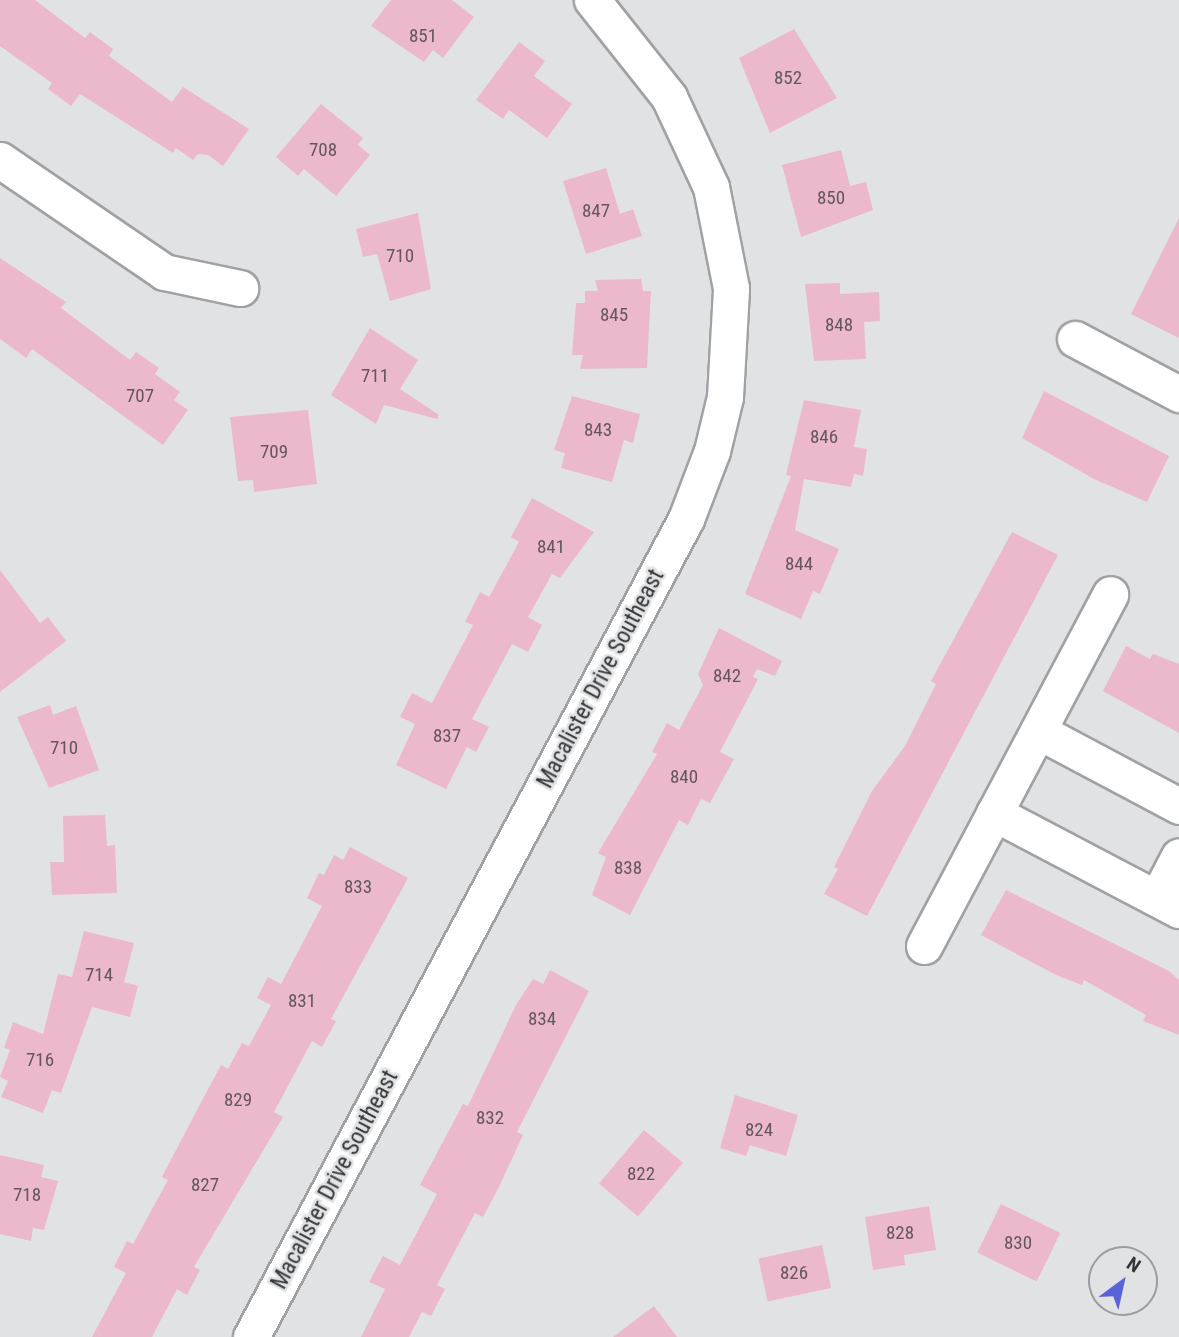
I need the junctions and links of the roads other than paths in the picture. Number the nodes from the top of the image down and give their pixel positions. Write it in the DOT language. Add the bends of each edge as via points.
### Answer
graph roads {
  1 [pos="592,0"];
  2 [pos="0,160"];
  3 [pos="240,288"];
  4 [pos="1075,339"];
  5 [pos="1179,394"];
  6 [pos="1110,594"];
  7 [pos="1038,731"];
  8 [pos="1179,806"];
  9 [pos="995,813"];
  10 [pos="1179,856"];
  11 [pos="1168,904"];
  12 [pos="924,946"];
  13 [pos="251,1337"];
  1 -- 13 [label="street, Macalister Drive Southeast" via="669,97 711,187 731,288 725,397 712,451 686,519"];
  2 -- 3 [label="street" via="164,272"];
  4 -- 5 [label="street"];
  6 -- 7 [label="street"];
  7 -- 8 [label="street"];
  7 -- 9 [label="street"];
  9 -- 11 [label="street"];
  9 -- 12 [label="street"];
  10 -- 11 [label="street"];
}
